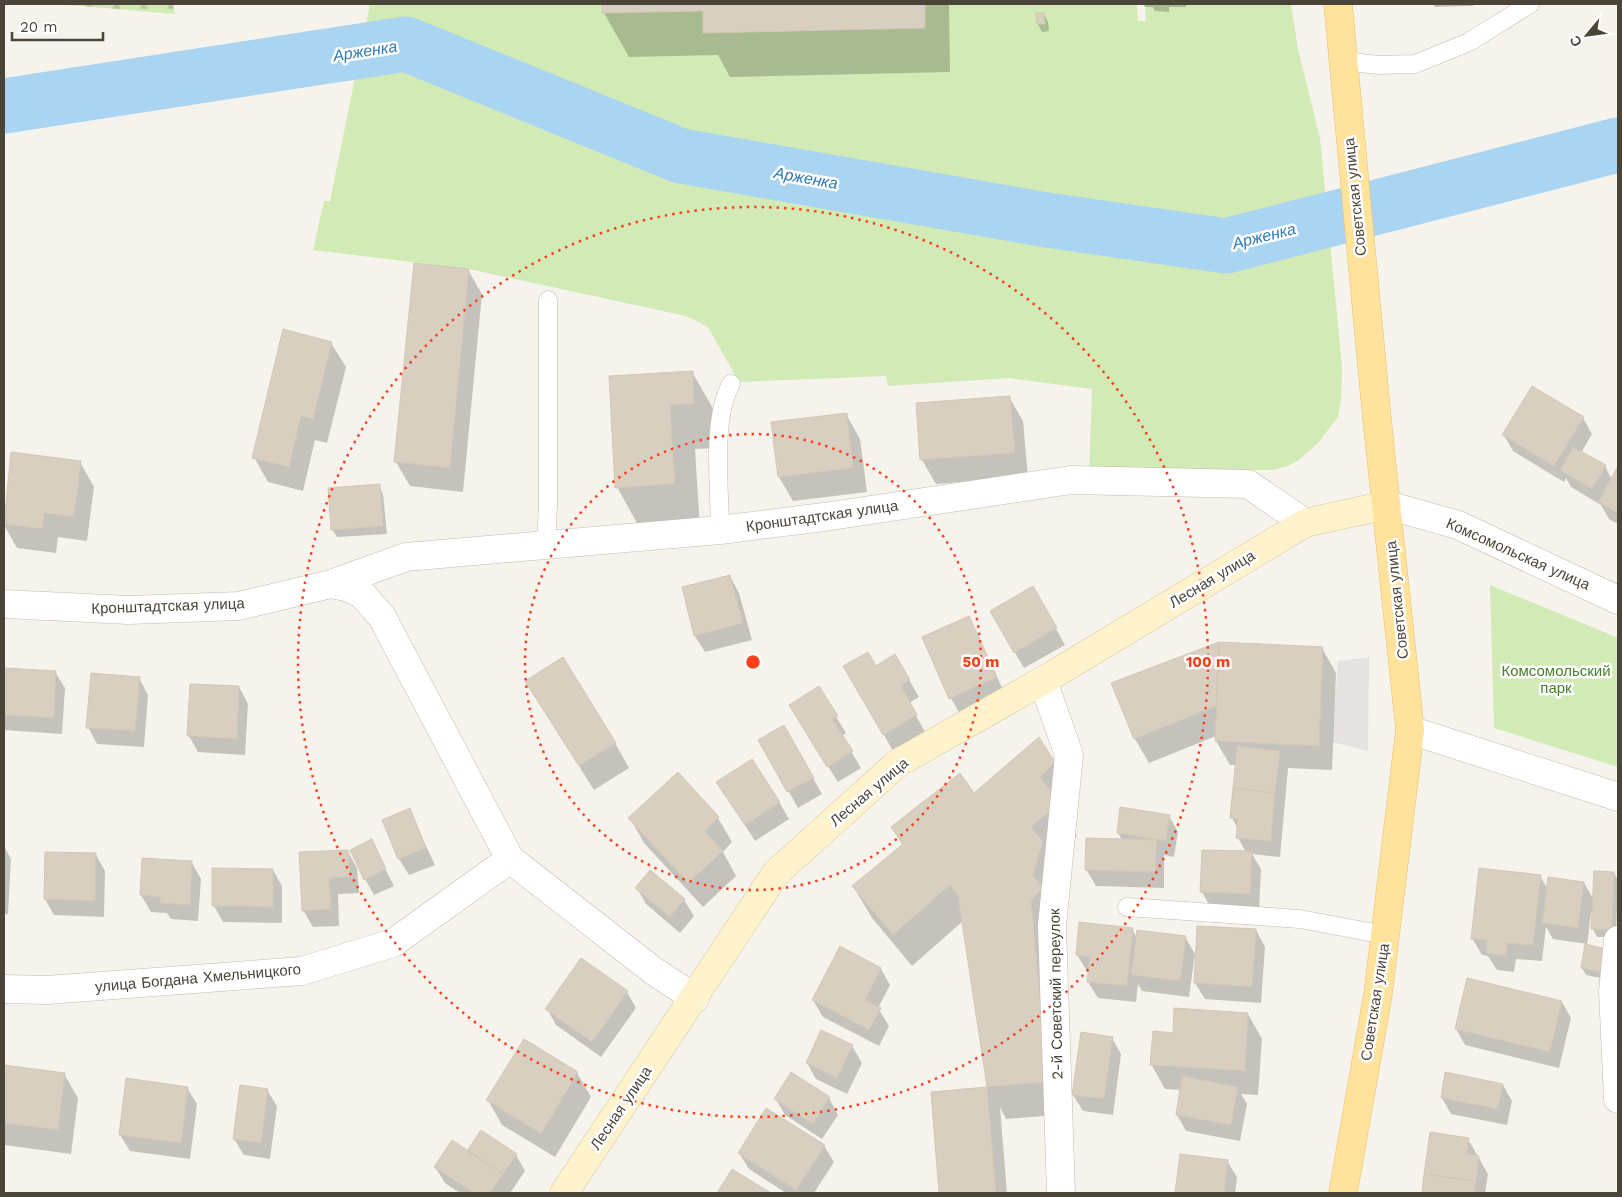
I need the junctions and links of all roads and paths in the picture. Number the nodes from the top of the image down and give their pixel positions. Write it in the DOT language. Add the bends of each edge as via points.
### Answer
graph roads {
  1 [pos="1338,4"];
  2 [pos="1530,4"];
  3 [pos="1342,65"];
  4 [pos="548,300"];
  5 [pos="731,384"];
  6 [pos="1387,505"];
  7 [pos="1305,523"];
  8 [pos="720,530"];
  9 [pos="546,545"];
  10 [pos="339,586"];
  11 [pos="1618,600"];
  12 [pos="4,604"];
  13 [pos="1043,681"];
  14 [pos="1410,730"];
  15 [pos="1618,797"];
  16 [pos="510,859"];
  17 [pos="1127,907"];
  18 [pos="1385,935"];
  19 [pos="1618,940"];
  20 [pos="4,989"];
  21 [pos="695,998"];
  22 [pos="1618,1099"];
  23 [pos="564,1193"];
  24 [pos="1061,1193"];
  25 [pos="1343,1193"];
  1 -- 3 [label="main road, Советская улица"];
  2 -- 3 [label="lane" via="1470,42 1415,64"];
  3 -- 6 [label="main road, Советская улица"];
  4 -- 9 [label="lane"];
  5 -- 8 [label="lane" via="723,398 720,417"];
  6 -- 7 [label="street, Лесная улица"];
  6 -- 11 [label="street, Комсомольская улица" via="1458,525"];
  6 -- 14 [label="main road, Советская улица"];
  7 -- 8 [label="street, Кронштадтская улица" via="1248,484 1071,480"];
  7 -- 13 [label="street, Лесная улица"];
  8 -- 9 [label="street, Кронштадтская улица"];
  9 -- 10 [label="street, Кронштадтская улица" via="406,557"];
  10 -- 12 [label="street, Кронштадтская улица" via="239,606 129,610"];
  10 -- 16 [label="street" via="362,594 382,618"];
  13 -- 21 [label="street, Лесная улица" via="898,763 776,872"];
  13 -- 24 [label="street, 2-й Советский переулок" via="1069,755 1052,926"];
  14 -- 15 [label="street"];
  14 -- 18 [label="main road, Советская улица"];
  16 -- 20 [label="street, улица Богдана Хмельницкого" via="392,944 302,972 47,990"];
  16 -- 21 [label="street" via="655,972"];
  17 -- 18 [label="lane" via="1300,919"];
  18 -- 25 [label="main road, Советская улица" via="1378,994"];
  19 -- 22 [label="street" via="1613,991"];
  21 -- 23 [label="street, Лесная улица"];
}
